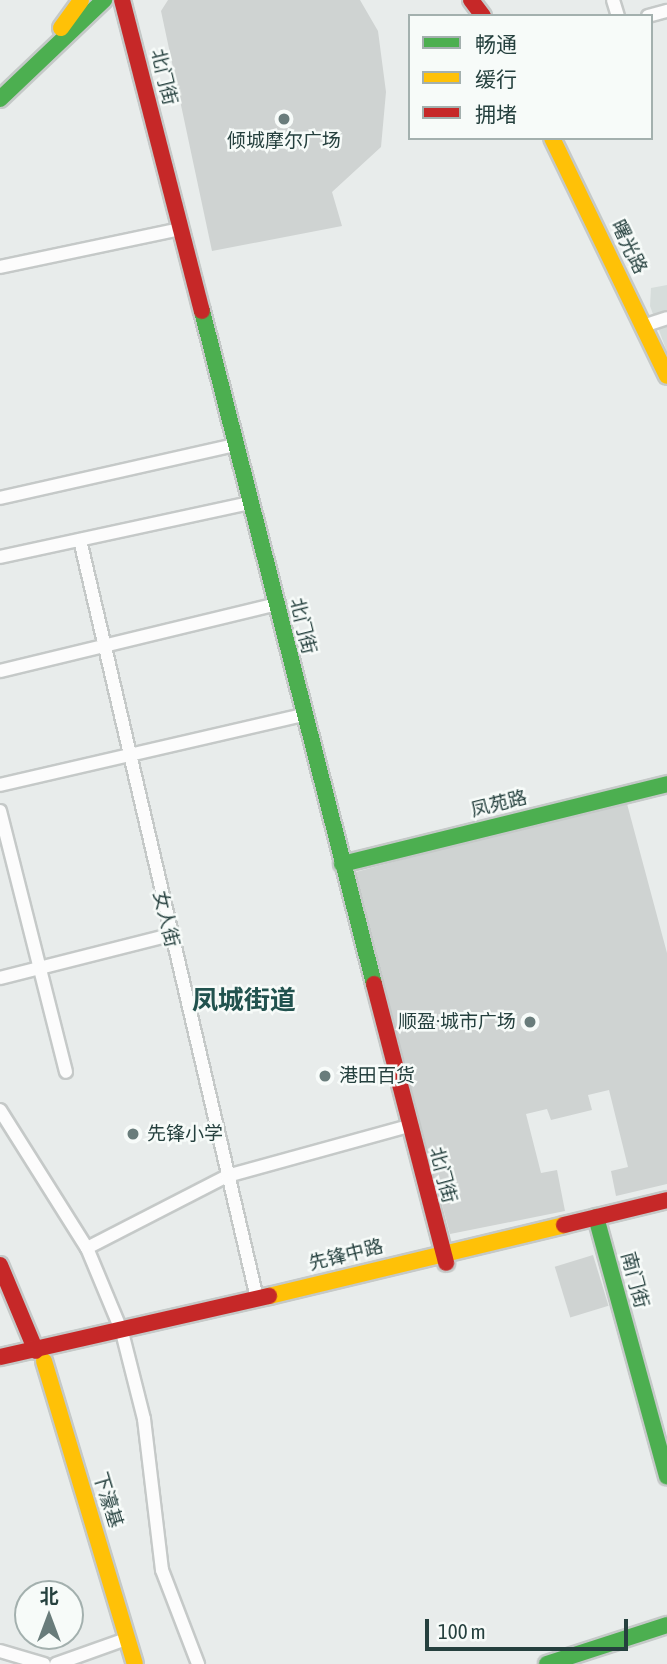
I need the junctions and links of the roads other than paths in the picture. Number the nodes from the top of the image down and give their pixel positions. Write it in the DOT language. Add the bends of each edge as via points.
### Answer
graph roads {
  1 [pos="81,0"];
  2 [pos="90,0"];
  3 [pos="104,0"];
  4 [pos="122,0"];
  5 [pos="134,0"];
  6 [pos="61,28"];
  7 [pos="131,31"];
  8 [pos="0,88"];
  9 [pos="0,99"];
  10 [pos="553,140"];
  11 [pos="181,229"];
  12 [pos="0,267"];
  13 [pos="667,318"];
  14 [pos="643,326"];
  15 [pos="667,376"];
  16 [pos="236,445"];
  17 [pos="0,498"];
  18 [pos="250,503"];
  19 [pos="80,540"];
  20 [pos="0,557"];
  21 [pos="276,604"];
  22 [pos="106,645"];
  23 [pos="0,671"];
  24 [pos="304,715"];
  25 [pos="128,758"];
  26 [pos="667,784"];
  27 [pos="0,785"];
  28 [pos="0,811"];
  29 [pos="342,864"];
  30 [pos="170,935"];
  31 [pos="40,968"];
  32 [pos="0,978"];
  33 [pos="66,1072"];
  34 [pos="0,1110"];
  35 [pos="408,1126"];
  36 [pos="227,1176"];
  37 [pos="667,1200"];
  38 [pos="667,1213"];
  39 [pos="597,1222"];
  40 [pos="88,1248"];
  41 [pos="444,1258"];
  42 [pos="0,1265"];
  43 [pos="257,1298"];
  44 [pos="123,1337"];
  45 [pos="0,1357"];
  46 [pos="38,1358"];
  47 [pos="0,1367"];
  48 [pos="667,1476"];
  49 [pos="667,1625"];
  50 [pos="125,1639"];
  51 [pos="0,1651"];
  52 [pos="44,1664"];
  53 [pos="55,1664"];
  54 [pos="126,1664"];
  55 [pos="135,1664"];
  56 [pos="198,1664"];
  57 [pos="547,1664"];
  1 -- 6 [label="street"];
  2 -- 6 [label="street"];
  3 -- 9 [label="street"];
  4 -- 7 [label="street, 北门街"];
  5 -- 7 [label="street"];
  6 -- 8 [label="street"];
  7 -- 11 [label="street, 北门街"];
  10 -- 14 [label="street, 曙光路"];
  11 -- 12 [label="street"];
  11 -- 16 [label="street, 北门街"];
  13 -- 14 [label="street"];
  14 -- 15 [label="street, 曙光路"];
  16 -- 17 [label="street"];
  16 -- 18 [label="street, 北门街"];
  18 -- 19 [label="street"];
  18 -- 21 [label="street, 北门街"];
  19 -- 20 [label="street"];
  19 -- 22 [label="street, 女人街"];
  21 -- 22 [label="street"];
  21 -- 24 [label="street, 北门街"];
  22 -- 23 [label="street"];
  22 -- 25 [label="street, 女人街"];
  24 -- 25 [label="street"];
  24 -- 29 [label="street, 北门街"];
  25 -- 27 [label="street"];
  25 -- 30 [label="street, 女人街"];
  26 -- 29 [label="street, 凤苑路"];
  28 -- 31 [label="street"];
  29 -- 35 [label="street, 北门街"];
  30 -- 31 [label="street"];
  30 -- 36 [label="street, 女人街"];
  31 -- 32 [label="street"];
  31 -- 33 [label="street"];
  34 -- 40 [label="street"];
  35 -- 36 [label="street"];
  35 -- 41 [label="street, 北门街"];
  36 -- 40 [label="street"];
  36 -- 43 [label="street, 女人街"];
  37 -- 39 [label="street, 先锋中路"];
  38 -- 39 [label="street, 先锋中路"];
  39 -- 41 [label="street, 先锋中路"];
  39 -- 48 [label="street, 南门街"];
  40 -- 44 [label="street"];
  41 -- 43 [label="street, 先锋中路"];
  41 -- 44 [label="street, 先锋中路"];
  42 -- 46 [label="street, 下濠基"];
  43 -- 44 [label="street, 先锋中路"];
  44 -- 46 [label="street, 先锋中路"];
  44 -- 56 [label="street" via="144,1419 162,1570"];
  45 -- 46 [label="street"];
  46 -- 47 [label="street"];
  46 -- 50 [label="street, 下濠基"];
  49 -- 57 [label="street"];
  50 -- 53 [label="street"];
  50 -- 54 [label="street, 下濠基"];
  50 -- 55 [label="street, 下濠基"];
  51 -- 52 [label="street"];
}
